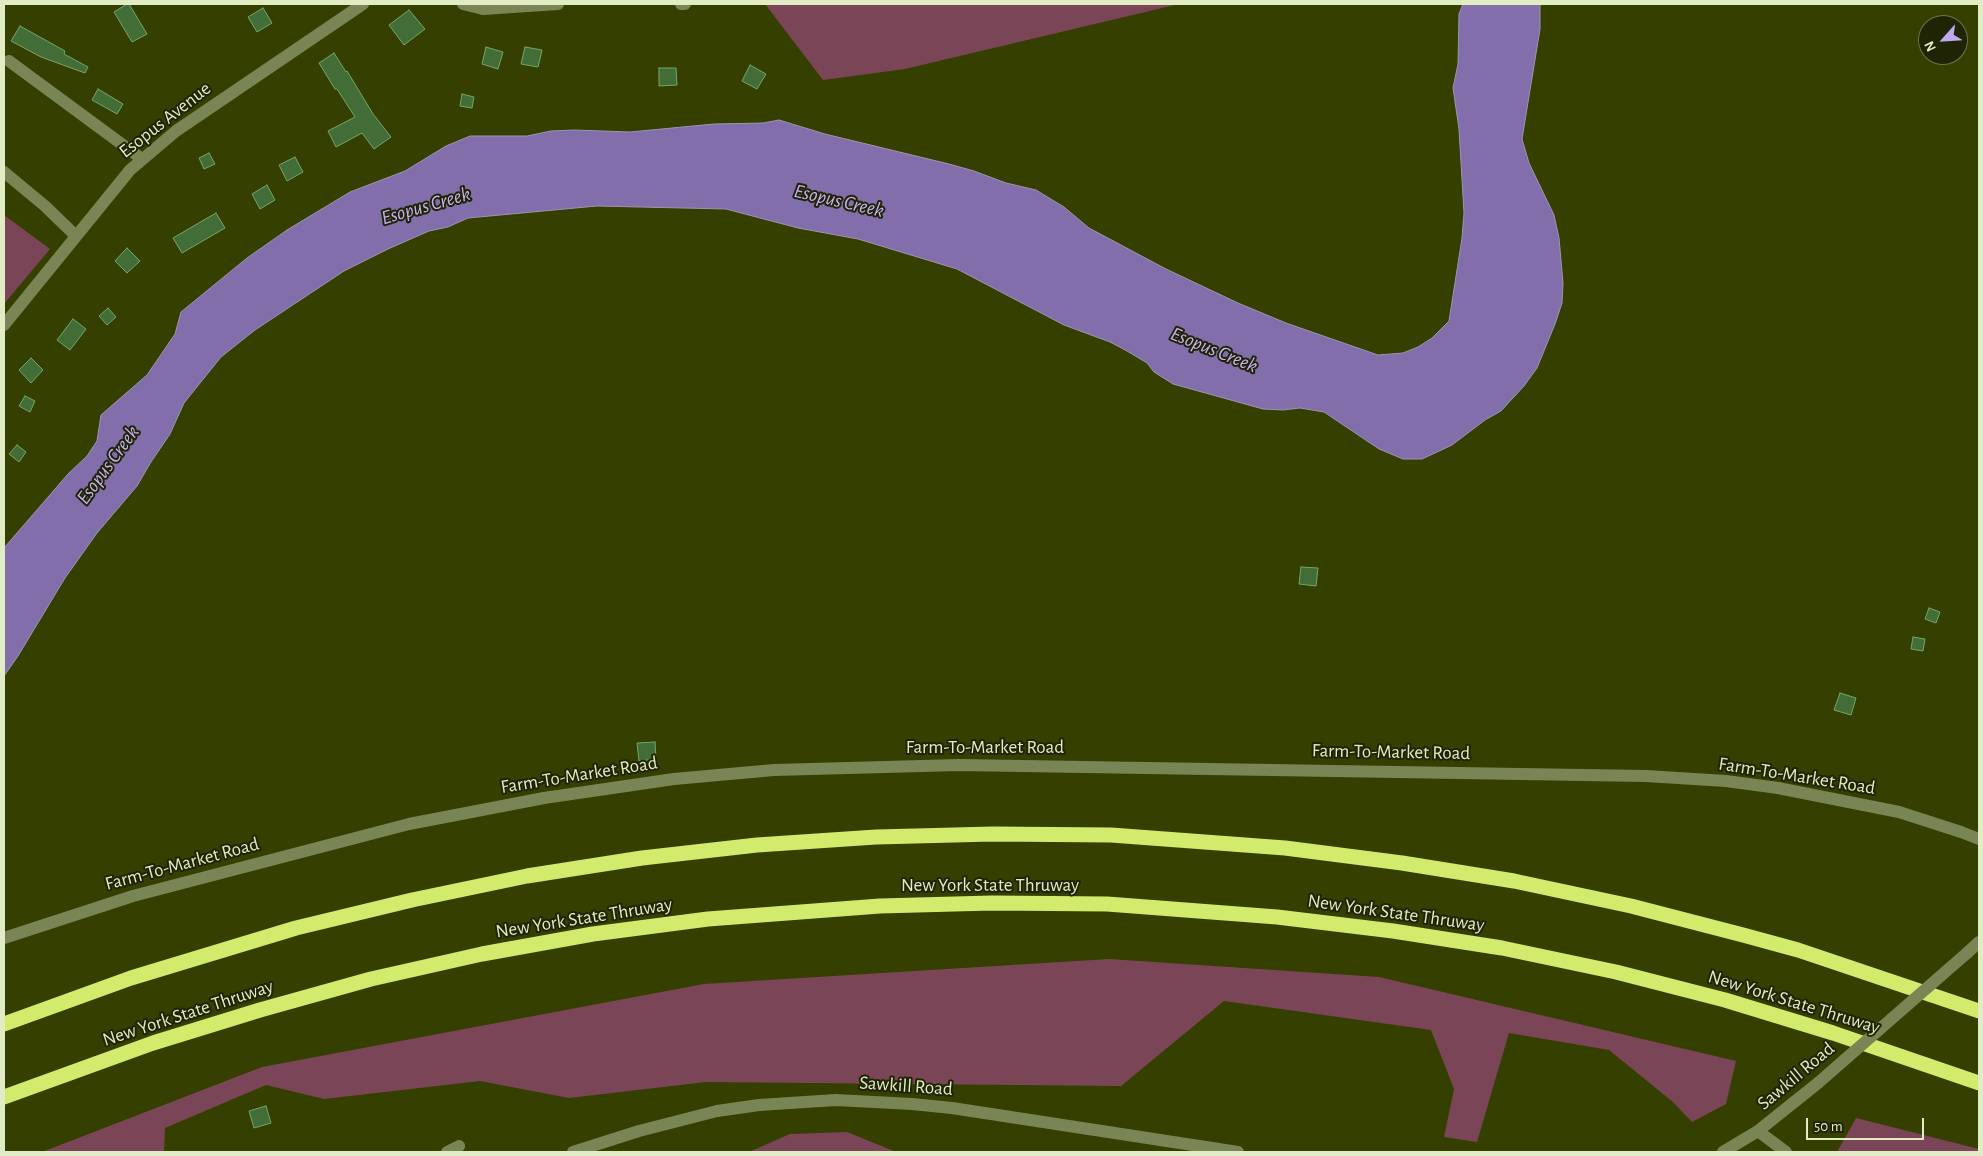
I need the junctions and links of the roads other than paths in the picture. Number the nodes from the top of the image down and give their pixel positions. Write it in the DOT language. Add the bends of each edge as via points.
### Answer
graph roads {
  1 [pos="363,4"];
  2 [pos="464,4"];
  3 [pos="558,4"];
  4 [pos="9,61"];
  5 [pos="142,159"];
  6 [pos="4,172"];
  7 [pos="76,236"];
  8 [pos="4,325"];
  9 [pos="1979,839"];
  10 [pos="4,938"];
  11 [pos="1979,942"];
  12 [pos="1979,1011"];
  13 [pos="4,1024"];
  14 [pos="1979,1083"];
  15 [pos="4,1097"];
  16 [pos="1758,1131"];
  17 [pos="459,1146"];
  18 [pos="446,1152"];
  19 [pos="573,1152"];
  20 [pos="1238,1152"];
  21 [pos="1723,1152"];
  22 [pos="1786,1152"];
  1 -- 5 [label="street, Esopus Avenue" via="176,130"];
  2 -- 3 [label="street" via="482,9"];
  4 -- 5 [label="street"];
  5 -- 7 [label="street, Esopus Avenue"];
  6 -- 7 [label="street"];
  7 -- 8 [label="street, Esopus Avenue"];
  9 -- 10 [label="street, Farm-To-Market Road" via="1899,812 1778,788 1654,776 959,764 774,770 665,780 544,798 409,824 133,896"];
  11 -- 16 [label="street, Sawkill Road, bridge" via="1818,1083"];
  12 -- 13 [label="highway" via="1817,956 1743,935 1631,906 1514,881 1285,848 1111,835 993,834 757,845 527,876 296,928 131,978"];
  14 -- 15 [label="highway, New York State Thruway" via="1752,1008 1616,972 1502,948 1383,929 1268,916 1107,904 992,903 870,906 717,918 593,934 492,952 371,979 260,1010 153,1043"];
  16 -- 21 [label="street, Sawkill Road"];
  16 -- 22 [label="street"];
  17 -- 18 [label="street"];
  19 -- 20 [label="street, Sawkill Road" via="717,1111 836,1100 952,1108"];
}
